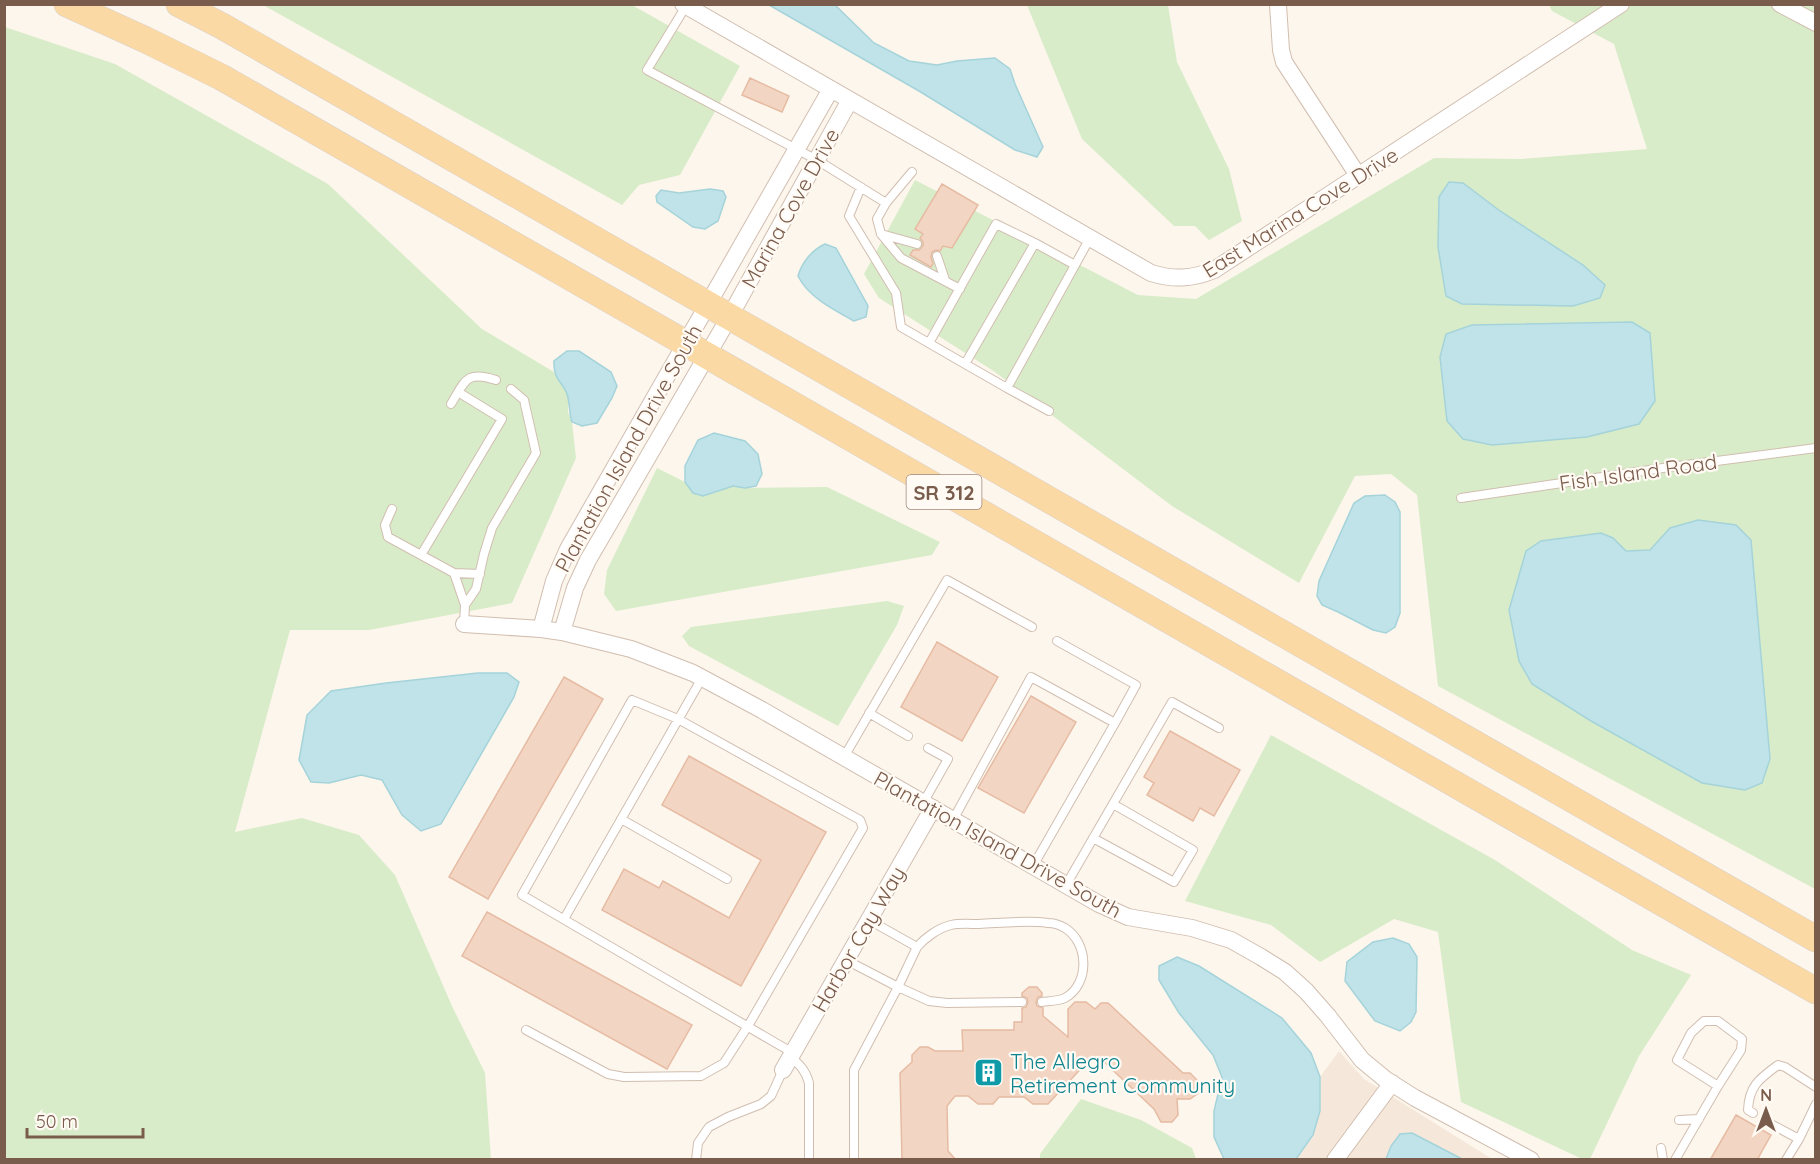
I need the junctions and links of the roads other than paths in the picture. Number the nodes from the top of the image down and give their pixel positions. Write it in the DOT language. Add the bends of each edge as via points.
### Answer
graph roads {
  1 [pos="67,4"];
  2 [pos="179,4"];
  3 [pos="1621,4"];
  4 [pos="1780,4"];
  5 [pos="684,5"];
  6 [pos="1278,5"];
  7 [pos="1815,23"];
  8 [pos="840,94"];
  9 [pos="797,149"];
  10 [pos="817,160"];
  11 [pos="912,172"];
  12 [pos="1359,177"];
  13 [pos="861,187"];
  14 [pos="886,203"];
  15 [pos="881,234"];
  16 [pos="1090,238"];
  17 [pos="1035,243"];
  18 [pos="917,244"];
  19 [pos="937,256"];
  20 [pos="1075,265"];
  21 [pos="945,280"];
  22 [pos="960,289"];
  23 [pos="719,310"];
  24 [pos="929,344"];
  25 [pos="696,350"];
  26 [pos="965,364"];
  27 [pos="496,380"];
  28 [pos="1007,388"];
  29 [pos="511,389"];
  30 [pos="458,392"];
  31 [pos="451,404"];
  32 [pos="1049,411"];
  33 [pos="1815,448"];
  34 [pos="1461,498"];
  35 [pos="392,509"];
  36 [pos="421,555"];
  37 [pos="454,573"];
  38 [pos="480,574"];
  39 [pos="465,605"];
  40 [pos="464,624"];
  41 [pos="1032,627"];
  42 [pos="541,629"];
  43 [pos="562,632"];
  44 [pos="1057,640"];
  45 [pos="702,678"];
  46 [pos="869,713"];
  47 [pos="678,720"];
  48 [pos="1115,723"];
  49 [pos="1219,728"];
  50 [pos="908,736"];
  51 [pos="928,748"];
  52 [pos="844,757"];
  53 [pos="1113,804"];
  54 [pos="928,805"];
  55 [pos="621,819"];
  56 [pos="953,820"];
  57 [pos="1093,838"];
  58 [pos="1033,866"];
  59 [pos="727,879"];
  60 [pos="1066,885"];
  61 [pos="564,919"];
  62 [pos="869,920"];
  63 [pos="1815,939"];
  64 [pos="917,947"];
  65 [pos="846,960"];
  66 [pos="898,987"];
  67 [pos="1815,991"];
  68 [pos="1022,1002"];
  69 [pos="1042,1002"];
  70 [pos="748,1026"];
  71 [pos="526,1030"];
  72 [pos="789,1060"];
  73 [pos="1392,1083"];
  74 [pos="1718,1086"];
  75 [pos="1815,1087"];
  76 [pos="1815,1104"];
  77 [pos="1753,1113"];
  78 [pos="1699,1119"];
  79 [pos="1679,1120"];
  80 [pos="1767,1122"];
  81 [pos="1799,1139"];
  82 [pos="1661,1148"];
  83 [pos="696,1160"];
  84 [pos="809,1160"];
  85 [pos="854,1160"];
  86 [pos="1335,1160"];
  87 [pos="1531,1160"];
  88 [pos="1663,1160"];
  89 [pos="1675,1160"];
  90 [pos="1786,1160"];
  1 -- 25 [label="main road, SR 312" via="220,77"];
  2 -- 23 [label="main road, SR 312"];
  3 -- 12 [label="street, East Marina Cove Drive"];
  4 -- 7 [label="street"];
  5 -- 8 [label="street, East Marina Cove Drive"];
  5 -- 9 [label="lane" via="647,70"];
  6 -- 12 [label="street" via="1284,62"];
  8 -- 9 [label="street, Marina Cove Drive"];
  8 -- 10 [label="street, Marina Cove Drive"];
  8 -- 16 [label="street, East Marina Cove Drive"];
  9 -- 10 [label="lane"];
  9 -- 23 [label="street, Marina Cove Drive"];
  10 -- 13 [label="lane"];
  10 -- 23 [label="street, Marina Cove Drive"];
  11 -- 14 [label="lane"];
  12 -- 16 [label="street, East Marina Cove Drive" via="1199,276 1165,278"];
  13 -- 14 [label="lane"];
  13 -- 24 [label="lane" via="849,216 896,293 901,327"];
  14 -- 15 [label="lane" via="877,219"];
  15 -- 18 [label="lane"];
  15 -- 21 [label="lane" via="901,258"];
  16 -- 20 [label="lane"];
  17 -- 20 [label="lane"];
  17 -- 22 [label="lane" via="996,224"];
  17 -- 26 [label="lane"];
  19 -- 21 [label="lane"];
  20 -- 28 [label="lane"];
  21 -- 22 [label="lane"];
  22 -- 24 [label="lane"];
  23 -- 25 [label="street, Plantation Island Drive South"];
  23 -- 25 [label="street, Plantation Island Drive South"];
  23 -- 63 [label="main road, SR 312"];
  24 -- 26 [label="lane"];
  25 -- 42 [label="street, Plantation Island Drive South" via="568,549 554,581"];
  25 -- 43 [label="street, Plantation Island Drive South" via="588,560"];
  25 -- 67 [label="main road, SR 312"];
  26 -- 28 [label="lane"];
  27 -- 30 [label="lane" via="473,376"];
  28 -- 32 [label="lane"];
  29 -- 38 [label="lane" via="524,400 536,453 492,528"];
  30 -- 31 [label="lane"];
  30 -- 36 [label="lane" via="502,418"];
  33 -- 34 [label="lane, Fish Island Road"];
  35 -- 36 [label="lane" via="385,525 388,537"];
  36 -- 37 [label="lane"];
  37 -- 38 [label="lane"];
  37 -- 39 [label="lane"];
  38 -- 39 [label="lane" via="476,590"];
  39 -- 40 [label="lane"];
  40 -- 42 [label="street, Plantation Island Drive South"];
  41 -- 46 [label="lane" via="947,580"];
  42 -- 43 [label="street, Plantation Island Drive South"];
  43 -- 45 [label="street, Plantation Island Drive South" via="631,650"];
  44 -- 48 [label="lane" via="1136,685"];
  45 -- 47 [label="lane"];
  45 -- 52 [label="street, Plantation Island Drive South"];
  46 -- 50 [label="lane"];
  46 -- 52 [label="lane"];
  47 -- 55 [label="lane"];
  47 -- 61 [label="lane" via="632,700 626,710 522,895"];
  47 -- 70 [label="lane" via="860,820 863,828"];
  48 -- 56 [label="lane" via="1032,677"];
  48 -- 58 [label="lane"];
  49 -- 53 [label="lane" via="1172,702"];
  51 -- 54 [label="lane" via="948,759"];
  52 -- 54 [label="street, Plantation Island Drive South"];
  53 -- 57 [label="lane"];
  53 -- 57 [label="lane" via="1193,849 1179,874 1174,882"];
  54 -- 56 [label="street, Plantation Island Drive South"];
  54 -- 62 [label="street, Harbor Cay Way"];
  55 -- 59 [label="lane"];
  55 -- 61 [label="lane"];
  56 -- 58 [label="street, Plantation Island Drive South"];
  57 -- 60 [label="lane"];
  58 -- 60 [label="street, Plantation Island Drive South"];
  60 -- 73 [label="street, Plantation Island Drive South" via="1128,917 1192,928 1232,940 1261,957 1306,991 1362,1060"];
  61 -- 70 [label="lane"];
  62 -- 64 [label="lane"];
  62 -- 65 [label="street, Harbor Cay Way"];
  64 -- 66 [label="lane"];
  64 -- 69 [label="lane" via="951,925 1059,925 1076,938 1083,971 1075,990 1066,997"];
  65 -- 66 [label="lane"];
  65 -- 72 [label="street, Harbor Cay Way"];
  66 -- 68 [label="lane" via="929,1001"];
  66 -- 85 [label="lane" via="854,1070"];
  70 -- 71 [label="lane" via="724,1063 701,1076 608,1074"];
  70 -- 72 [label="lane"];
  72 -- 83 [label="lane" via="771,1096 709,1127 698,1143"];
  72 -- 84 [label="lane" via="801,1066 809,1083"];
  73 -- 86 [label="street"];
  73 -- 87 [label="street, Plantation Island Drive South"];
  74 -- 74 [label="lane" via="1741,1050 1742,1039 1718,1021 1704,1021 1691,1033 1677,1059"];
  74 -- 78 [label="lane"];
  75 -- 77 [label="lane" via="1778,1065 1758,1079 1749,1097 1748,1110"];
  76 -- 81 [label="lane"];
  78 -- 79 [label="lane"];
  78 -- 89 [label="lane"];
  80 -- 81 [label="lane"];
  81 -- 90 [label="lane"];
  82 -- 88 [label="lane"];
}
